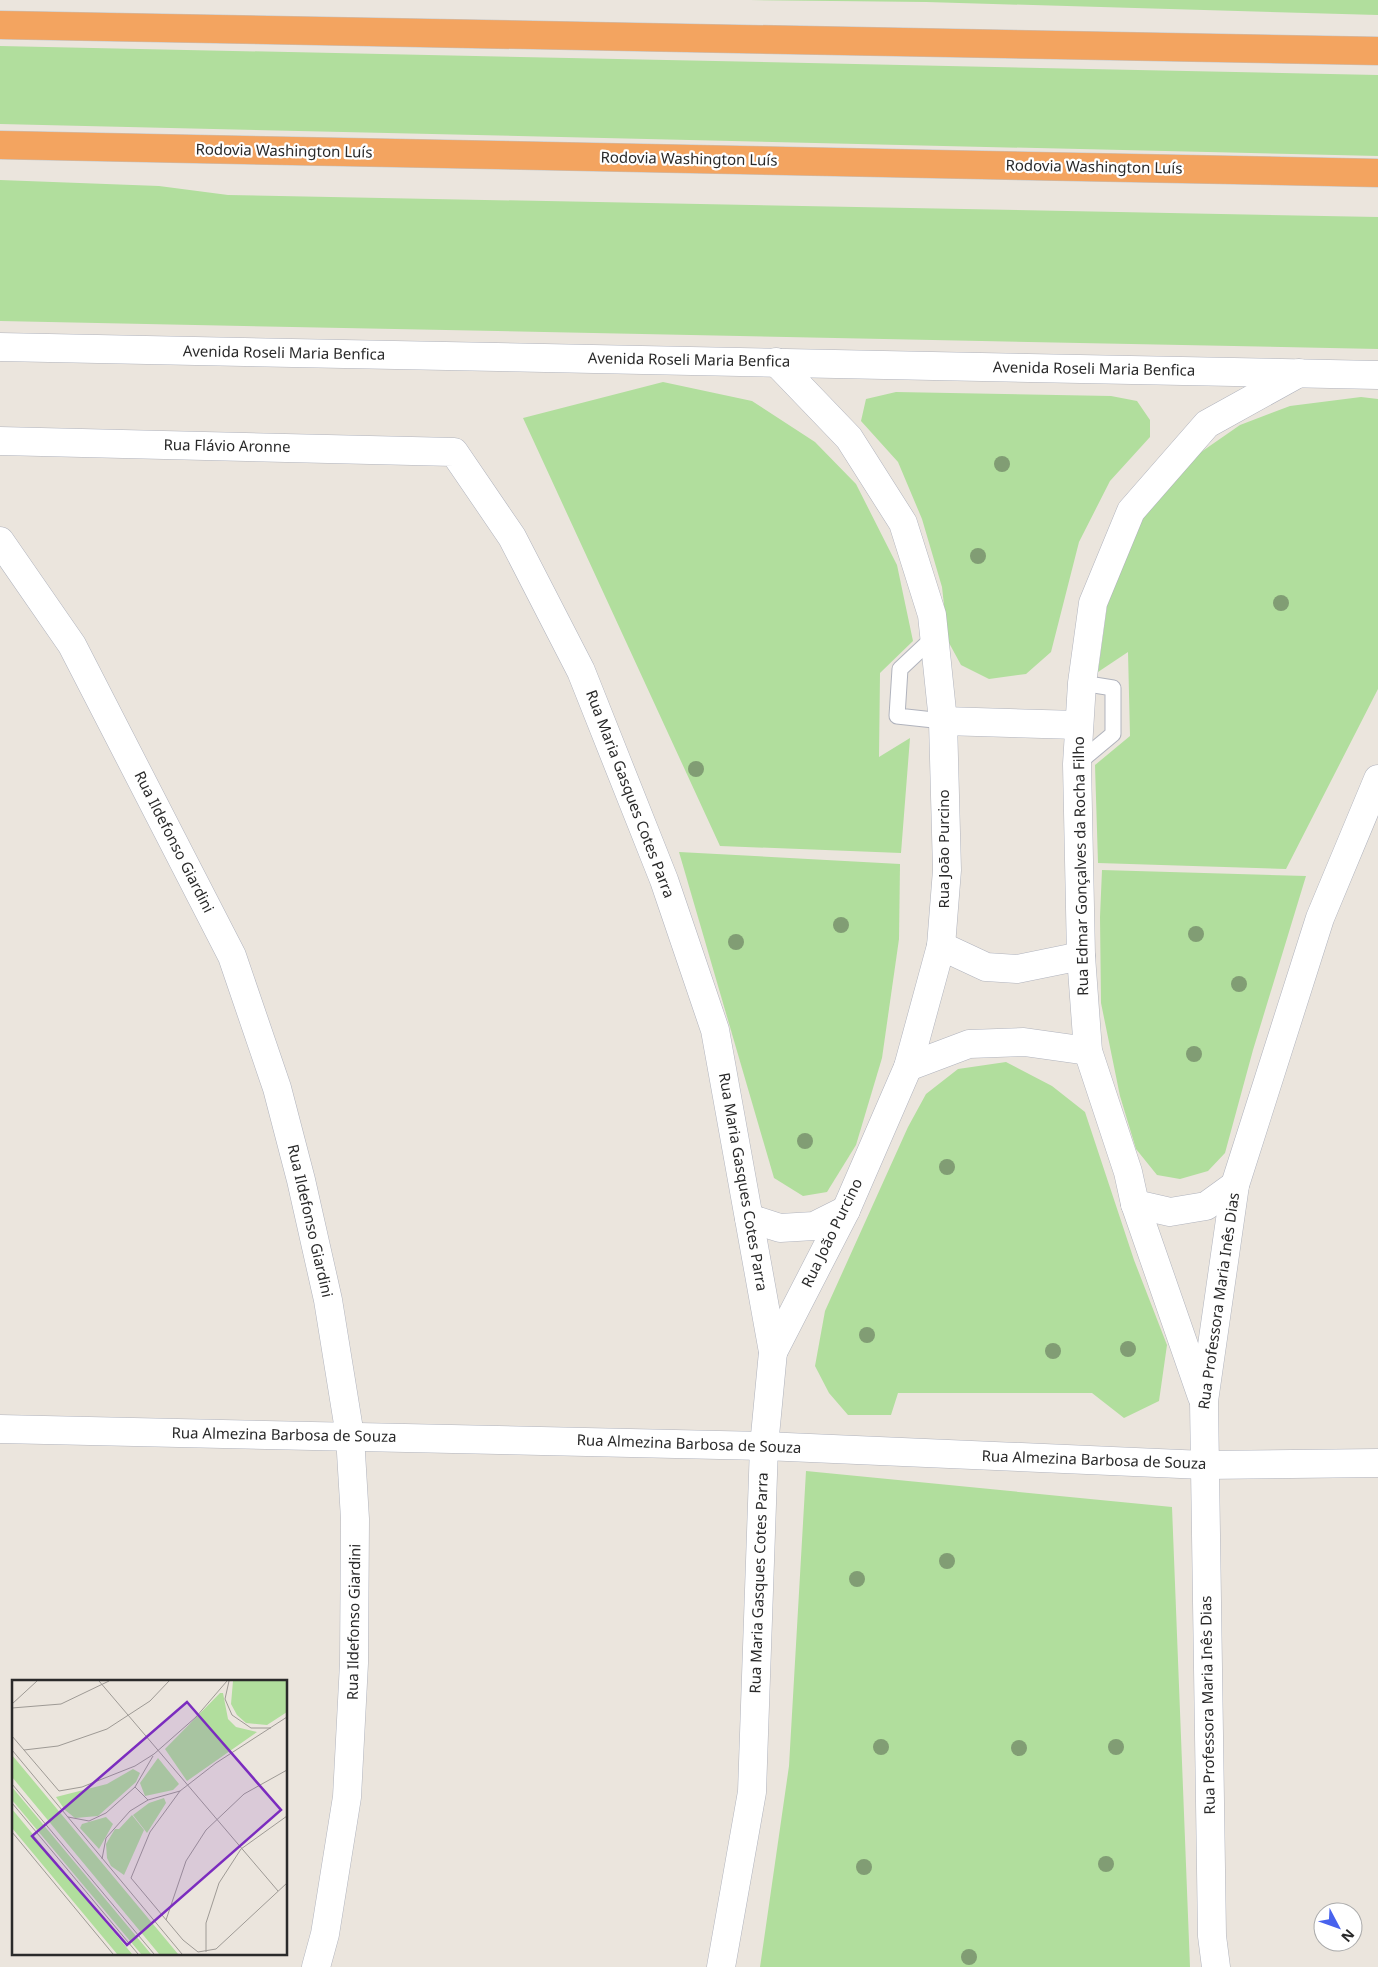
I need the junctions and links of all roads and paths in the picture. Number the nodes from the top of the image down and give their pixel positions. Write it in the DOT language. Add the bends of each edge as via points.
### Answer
graph roads {
  1 [pos="0,25"];
  2 [pos="1378,52"];
  3 [pos="0,145"];
  4 [pos="1378,173"];
  5 [pos="0,347"];
  6 [pos="776,362"];
  7 [pos="1299,373"];
  8 [pos="1378,375"];
  9 [pos="0,442"];
  10 [pos="454,452"];
  11 [pos="0,541"];
  12 [pos="934,637"];
  13 [pos="1082,683"];
  14 [pos="943,720"];
  15 [pos="1078,725"];
  16 [pos="1077,764"];
  17 [pos="1378,779"];
  18 [pos="942,946"];
  19 [pos="1081,956"];
  20 [pos="1088,1051"];
  21 [pos="908,1067"];
  22 [pos="1235,1185"];
  23 [pos="1135,1204"];
  24 [pos="846,1210"];
  25 [pos="749,1218"];
  26 [pos="773,1352"];
  27 [pos="1204,1401"];
  28 [pos="0,1430"];
  29 [pos="350,1436"];
  30 [pos="764,1446"];
  31 [pos="1378,1463"];
  32 [pos="1204,1465"];
  33 [pos="316,1967"];
  34 [pos="721,1967"];
  35 [pos="1216,1967"];
  1 -- 2 [label="highway"];
  3 -- 4 [label="highway, Rodovia Washington Luís"];
  5 -- 6 [label="street, Avenida Roseli Maria Benfica"];
  6 -- 7 [label="street, Avenida Roseli Maria Benfica"];
  6 -- 12 [label="street, Rua João Purcino" via="850,438 903,523 932,615"];
  7 -- 8 [label="street, Avenida Roseli Maria Benfica"];
  7 -- 13 [label="street, Rua Edmar Gonçalves da Rocha Filho" via="1206,424 1131,511 1094,603"];
  9 -- 10 [label="street, Rua Flávio Aronne"];
  10 -- 25 [label="street, Rua Maria Gasques Cotes Parra" via="512,537 582,671 664,880 716,1030"];
  11 -- 29 [label="street, Rua Ildefonso Giardini" via="72,645 232,956 277,1088 301,1180 328,1300"];
  12 -- 14 [label="street, Rua João Purcino"];
  12 -- 14 [label="lane" via="900,668 897,716"];
  13 -- 15 [label="street, Rua Edmar Gonçalves da Rocha Filho"];
  13 -- 16 [label="lane" via="1112,688 1113,734"];
  14 -- 15 [label="street"];
  14 -- 18 [label="street, Rua João Purcino" via="947,870"];
  15 -- 16 [label="street, Rua Edmar Gonçalves da Rocha Filho"];
  16 -- 19 [label="street, Rua Edmar Gonçalves da Rocha Filho"];
  17 -- 22 [label="street, Rua Professora Maria Inês Dias" via="1320,918"];
  18 -- 19 [label="street" via="986,967 1017,969"];
  18 -- 21 [label="street, Rua João Purcino"];
  19 -- 20 [label="street, Rua Edmar Gonçalves da Rocha Filho"];
  20 -- 21 [label="street" via="1024,1042 969,1044"];
  20 -- 23 [label="street, Rua Edmar Gonçalves da Rocha Filho" via="1128,1172"];
  21 -- 24 [label="street, Rua João Purcino"];
  22 -- 23 [label="street" via="1206,1206 1170,1212"];
  22 -- 27 [label="street, Rua Professora Maria Inês Dias"];
  23 -- 27 [label="street, Rua Edmar Gonçalves da Rocha Filho"];
  24 -- 25 [label="street" via="814,1226 780,1228"];
  24 -- 26 [label="street, Rua João Purcino"];
  25 -- 26 [label="street, Rua Maria Gasques Cotes Parra"];
  26 -- 30 [label="street, Rua Maria Gasques Cotes Parra"];
  27 -- 32 [label="street, Rua Professora Maria Inês Dias"];
  28 -- 29 [label="street, Rua Almezina Barbosa de Souza"];
  29 -- 30 [label="street, Rua Almezina Barbosa de Souza"];
  29 -- 33 [label="street, Rua Ildefonso Giardini" via="356,1519 354,1663 347,1797 325,1934"];
  30 -- 32 [label="street, Rua Almezina Barbosa de Souza"];
  30 -- 34 [label="street, Rua Maria Gasques Cotes Parra" via="752,1792"];
  31 -- 32 [label="street, Rua Almezina Barbosa de Souza"];
  32 -- 35 [label="street, Rua Professora Maria Inês Dias" via="1212,1936"];
}
